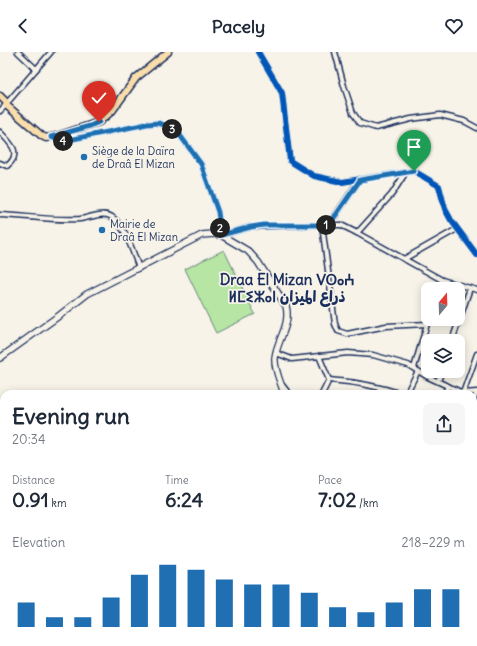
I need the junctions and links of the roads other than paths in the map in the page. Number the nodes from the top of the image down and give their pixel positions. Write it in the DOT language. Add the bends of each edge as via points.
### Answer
graph roads {
  1 [pos="18,52"];
  2 [pos="51,52"];
  3 [pos="168,52"];
  4 [pos="258,52"];
  5 [pos="335,52"];
  6 [pos="36,69"];
  7 [pos="0,96"];
  8 [pos="6,104"];
  9 [pos="0,111"];
  10 [pos="477,128"];
  11 [pos="0,132"];
  12 [pos="51,137"];
  13 [pos="0,163"];
  14 [pos="406,172"];
  15 [pos="360,180"];
  16 [pos="0,214"];
  17 [pos="322,225"];
  18 [pos="329,225"];
  19 [pos="457,229"];
  20 [pos="357,232"];
  21 [pos="221,235"];
  22 [pos="477,255"];
  23 [pos="404,260"];
  24 [pos="139,268"];
  25 [pos="442,280"];
  26 [pos="470,288"];
  27 [pos="477,290"];
  28 [pos="421,322"];
  29 [pos="427,326"];
  30 [pos="454,334"];
  31 [pos="276,353"];
  32 [pos="477,354"];
  33 [pos="319,356"];
  34 [pos="0,358"];
  35 [pos="416,369"];
  36 [pos="439,378"];
  37 [pos="330,380"];
  38 [pos="438,381"];
  39 [pos="280,383"];
  40 [pos="448,386"];
  41 [pos="283,390"];
  42 [pos="286,390"];
  43 [pos="324,390"];
  44 [pos="389,390"];
  45 [pos="408,390"];
  46 [pos="446,390"];
  47 [pos="457,390"];
  48 [pos="464,390"];
  1 -- 6 [label="street"];
  2 -- 6 [label="street"];
  3 -- 12 [label="main road" via="136,78 106,117 90,126"];
  4 -- 15 [label="street" via="282,93 290,160 314,176 342,182"];
  5 -- 10 [label="street" via="353,112 360,123 376,128 440,115 464,121"];
  6 -- 8 [label="street"];
  7 -- 8 [label="main road"];
  8 -- 9 [label="street"];
  8 -- 12 [label="main road" via="42,136"];
  11 -- 13 [label="street" via="14,147 14,158 7,166"];
  12 -- 21 [label="street" via="60,141 147,124 158,123 168,126 179,134 201,164 218,212"];
  14 -- 15 [label="street"];
  14 -- 19 [label="street" via="414,171 439,186 445,209"];
  14 -- 20 [label="street" via="392,194"];
  15 -- 18 [label="street"];
  16 -- 24 [label="street" via="74,219 111,216 126,236"];
  17 -- 18 [label="street"];
  17 -- 21 [label="street" via="251,227"];
  17 -- 28 [label="street" via="334,324 338,331 347,334"];
  18 -- 20 [label="street" via="340,225"];
  19 -- 22 [label="street"];
  19 -- 23 [label="street"];
  20 -- 23 [label="street"];
  21 -- 24 [label="main road" via="202,235"];
  21 -- 31 [label="main road" via="248,251 286,306 287,324"];
  23 -- 25 [label="street"];
  24 -- 34 [label="main road" via="87,294"];
  25 -- 26 [label="street"];
  26 -- 27 [label="street"];
  26 -- 30 [label="street"];
  29 -- 35 [label="street"];
  31 -- 33 [label="street" via="292,359"];
  31 -- 39 [label="main road"];
  32 -- 48 [label="street"];
  33 -- 35 [label="street" via="348,353 373,355"];
  33 -- 37 [label="street"];
  35 -- 38 [label="street"];
  35 -- 45 [label="street"];
  36 -- 38 [label="street"];
  37 -- 43 [label="street"];
  37 -- 44 [label="street" via="372,385"];
  38 -- 40 [label="street"];
  39 -- 41 [label="main road"];
  39 -- 42 [label="street"];
  40 -- 46 [label="street"];
  40 -- 47 [label="street"];
}
